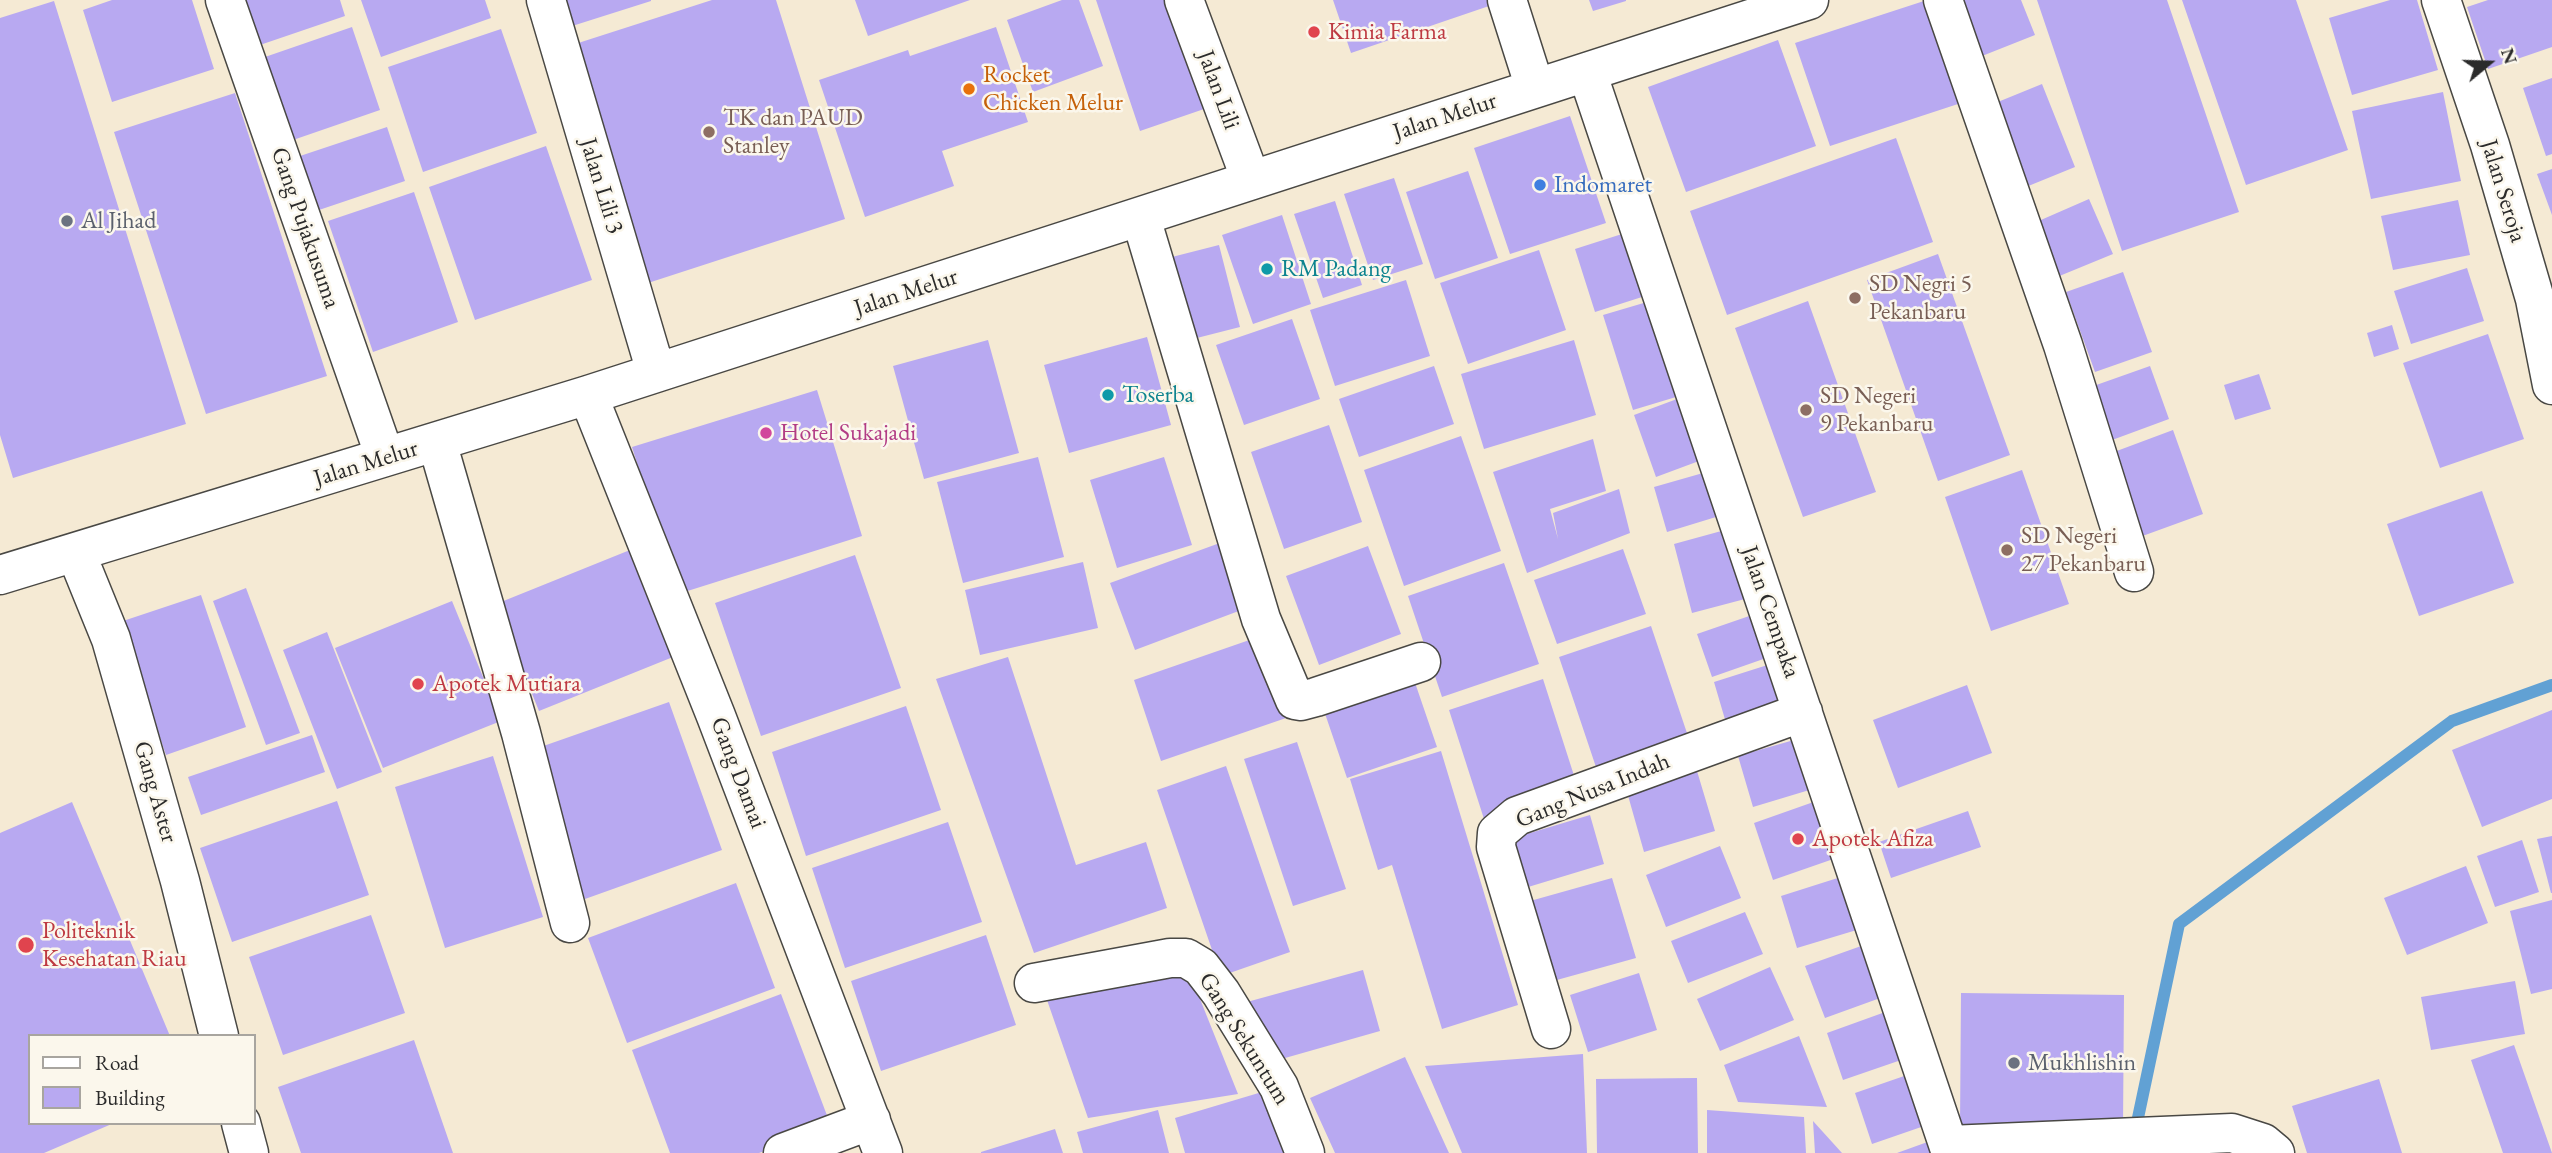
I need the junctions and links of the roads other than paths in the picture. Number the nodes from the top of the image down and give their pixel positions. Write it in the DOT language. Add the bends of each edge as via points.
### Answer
graph roads {
  1 [pos="225,0"];
  2 [pos="546,0"];
  3 [pos="1184,0"];
  4 [pos="1507,0"];
  5 [pos="1809,0"];
  6 [pos="1943,0"];
  7 [pos="2441,0"];
  8 [pos="1587,72"];
  9 [pos="1535,88"];
  10 [pos="1251,180"];
  11 [pos="1141,218"];
  12 [pos="2544,298"];
  13 [pos="656,372"];
  14 [pos="2552,386"];
  15 [pos="588,395"];
  16 [pos="438,442"];
  17 [pos="385,457"];
  18 [pos="76,553"];
  19 [pos="2134,572"];
  20 [pos="0,575"];
  21 [pos="1421,662"];
  22 [pos="1803,712"];
  23 [pos="570,923"];
  24 [pos="1034,983"];
  25 [pos="1551,1029"];
  26 [pos="218,1034"];
  27 [pos="241,1125"];
  28 [pos="877,1137"];
  29 [pos="1950,1149"];
  30 [pos="248,1153"];
  31 [pos="783,1153"];
  32 [pos="1306,1153"];
  33 [pos="2275,1153"];
  1 -- 17 [label="street, Gang Pujakusuma"];
  2 -- 13 [label="street, Jalan Lili 3"];
  3 -- 10 [label="street, Jalan Lili"];
  4 -- 9 [label="street"];
  5 -- 8 [label="street, Jalan Melur"];
  6 -- 19 [label="street" via="2063,345"];
  7 -- 12 [label="street, Jalan Seroja"];
  8 -- 9 [label="street, Jalan Melur"];
  8 -- 22 [label="street, Jalan Cempaka"];
  9 -- 10 [label="street, Jalan Melur"];
  10 -- 11 [label="street, Jalan Melur"];
  11 -- 13 [label="street, Jalan Melur"];
  11 -- 21 [label="street" via="1261,619 1295,701"];
  12 -- 14 [label="street, Jalan Seroja"];
  13 -- 15 [label="street, Jalan Melur"];
  15 -- 16 [label="street, Jalan Melur"];
  15 -- 28 [label="street, Gang Damai"];
  16 -- 17 [label="street, Jalan Melur"];
  16 -- 23 [label="street"];
  17 -- 18 [label="street, Jalan Melur"];
  18 -- 20 [label="street, Jalan Melur"];
  18 -- 26 [label="street, Gang Aster" via="111,639"];
  22 -- 25 [label="street, Gang Nusa Indah" via="1517,816 1497,833 1496,847"];
  22 -- 29 [label="street, Jalan Cempaka"];
  24 -- 32 [label="street, Gang Sekuntum" via="1170,958 1186,958 1201,967 1279,1087"];
  27 -- 30 [label="street"];
  28 -- 31 [label="street"];
  29 -- 33 [label="street" via="2232,1133 2263,1143"];
}
